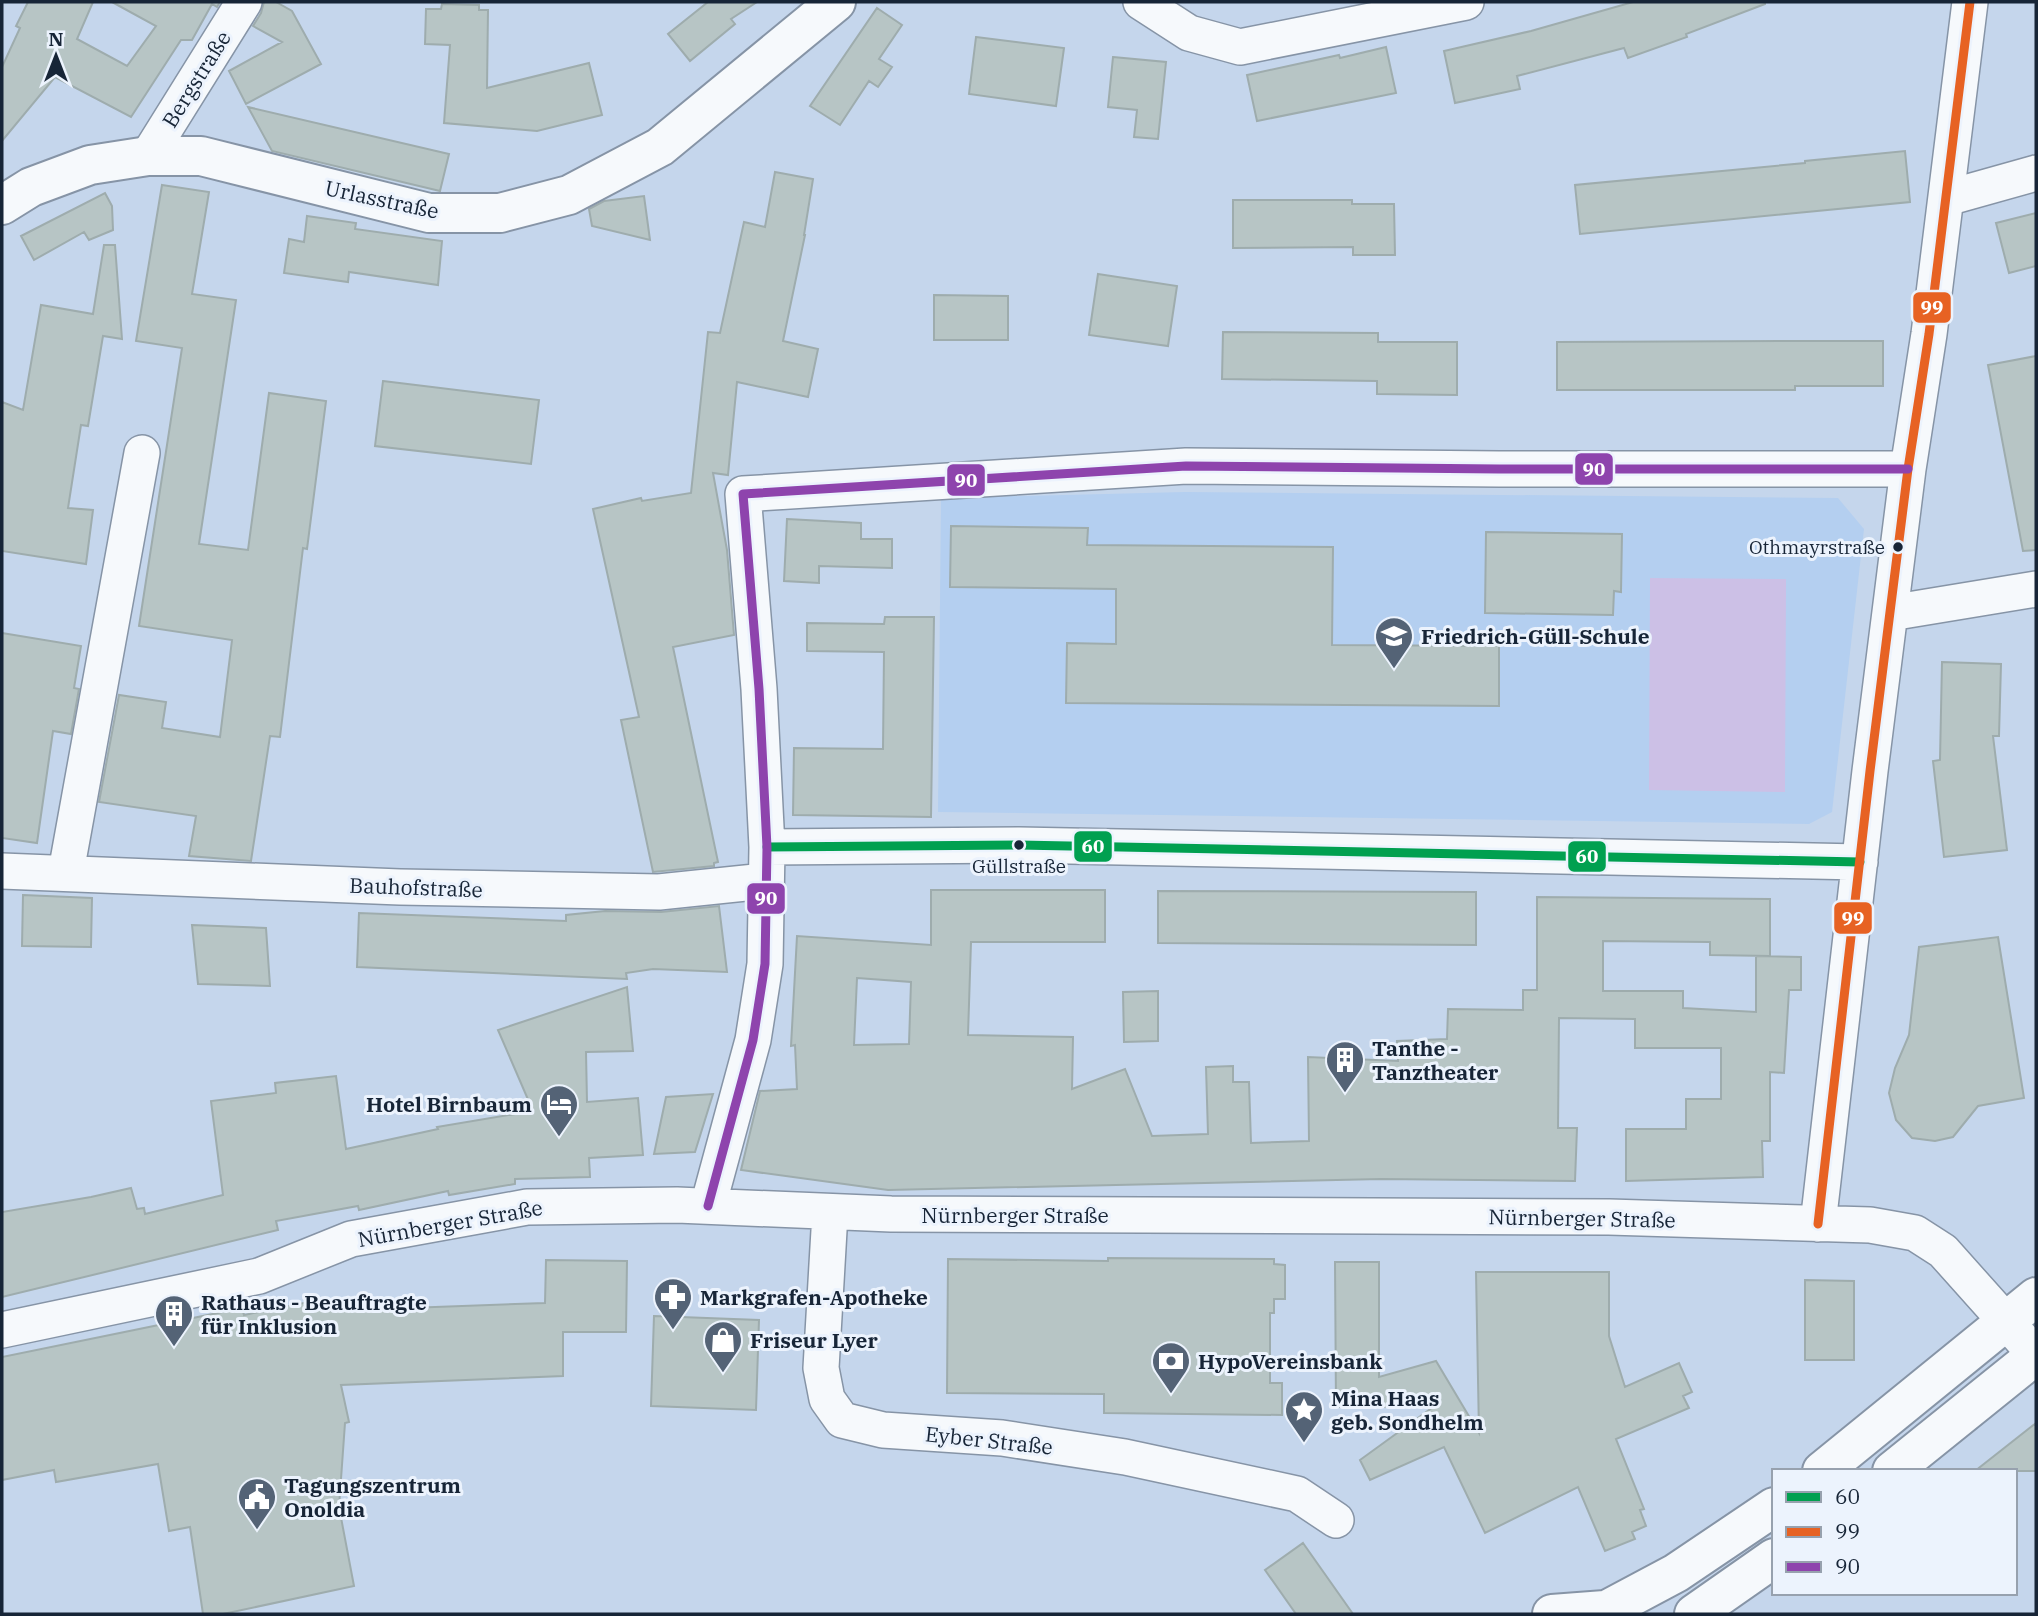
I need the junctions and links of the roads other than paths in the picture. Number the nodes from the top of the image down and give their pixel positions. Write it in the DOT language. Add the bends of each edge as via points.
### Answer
graph roads {
  1 [pos="244,2"];
  2 [pos="836,2"];
  3 [pos="1141,2"];
  4 [pos="1466,2"];
  5 [pos="1970,2"];
  6 [pos="148,156"];
  7 [pos="2036,173"];
  8 [pos="1947,198"];
  9 [pos="2,205"];
  10 [pos="142,453"];
  11 [pos="1909,469"];
  12 [pos="2036,589"];
  13 [pos="1890,613"];
  14 [pos="766,847"];
  15 [pos="1860,862"];
  16 [pos="2,871"];
  17 [pos="66,872"];
  18 [pos="765,881"];
  19 [pos="708,1206"];
  20 [pos="830,1213"];
  21 [pos="1818,1224"];
  22 [pos="2036,1297"];
  23 [pos="2006,1322"];
  24 [pos="2,1330"];
  25 [pos="2036,1355"];
  26 [pos="1824,1469"];
  27 [pos="1894,1469"];
  28 [pos="1772,1508"];
  29 [pos="1336,1520"];
  30 [pos="1772,1559"];
  31 [pos="1602,1612"];
  32 [pos="1552,1614"];
  33 [pos="1694,1614"];
  1 -- 6 [label="street, Bergstraße"];
  2 -- 6 [label="street, Urlasstraße" via="660,147 569,195 500,213 429,213 201,156"];
  3 -- 4 [label="street" via="1189,33 1240,47"];
  5 -- 8 [label="street"];
  6 -- 9 [label="street, Urlasstraße" via="90,165 31,187"];
  7 -- 8 [label="street"];
  8 -- 11 [label="street"];
  10 -- 17 [label="street"];
  11 -- 13 [label="street"];
  11 -- 14 [label="street" via="1186,466 743,494"];
  12 -- 13 [label="street"];
  13 -- 15 [label="street"];
  14 -- 15 [label="street" via="1019,845"];
  14 -- 18 [label="street"];
  15 -- 21 [label="street"];
  16 -- 17 [label="street, Bauhofstraße"];
  17 -- 18 [label="street, Bauhofstraße" via="400,887 659,892"];
  18 -- 19 [label="street" via="765,964 753,1040"];
  19 -- 20 [label="street, Nürnberger Straße"];
  19 -- 24 [label="street, Nürnberger Straße" via="527,1207 351,1239 260,1276"];
  20 -- 21 [label="street, Nürnberger Straße" via="1595,1217"];
  20 -- 29 [label="street, Eyber Straße" via="821,1368 827,1399 842,1420 883,1430 1002,1438 1125,1457 1297,1494"];
  21 -- 23 [label="street, Nürnberger Straße" via="1870,1225 1916,1233 1944,1251"];
  22 -- 23 [label="street"];
  23 -- 25 [label="street, Nürnberger Straße"];
  23 -- 26 [label="street"];
  25 -- 27 [label="street, Nürnberger Straße"];
  28 -- 31 [label="street" via="1676,1573"];
  30 -- 33 [label="street"];
  31 -- 32 [label="street"];
}
